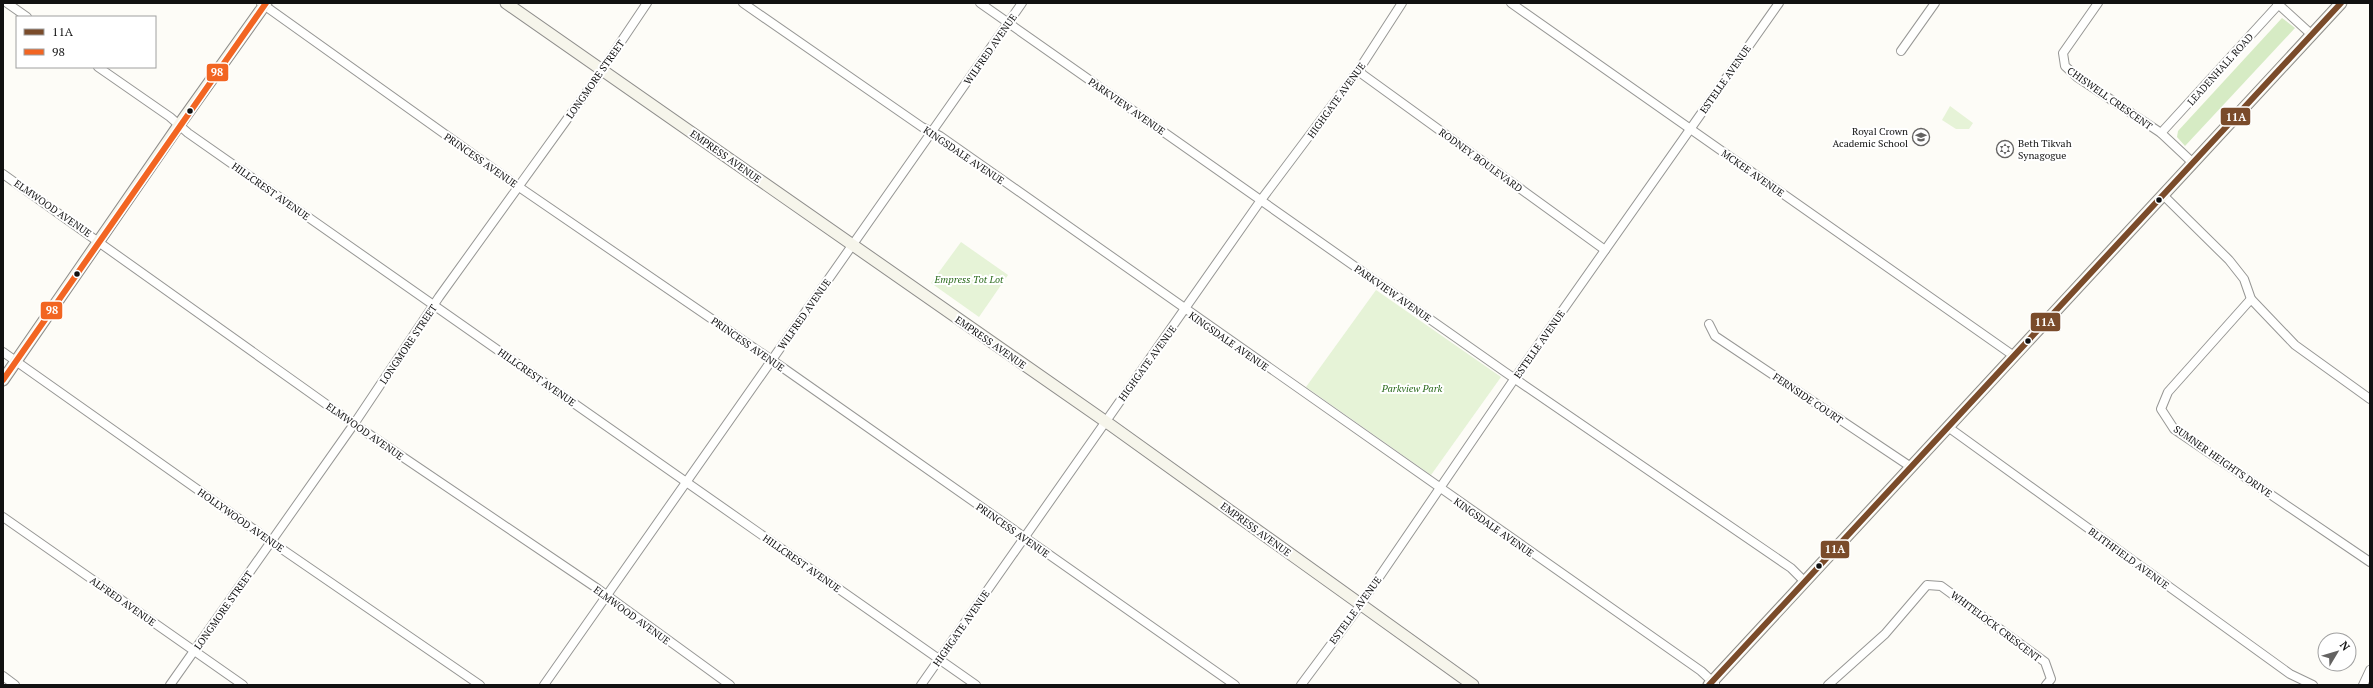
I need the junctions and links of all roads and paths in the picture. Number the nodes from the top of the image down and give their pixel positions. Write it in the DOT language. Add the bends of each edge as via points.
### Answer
graph roads {
  1 [pos="7,3"];
  2 [pos="506,3"];
  3 [pos="647,3"];
  4 [pos="743,3"];
  5 [pos="980,3"];
  6 [pos="1022,3"];
  7 [pos="1402,3"];
  8 [pos="1511,3"];
  9 [pos="1779,3"];
  10 [pos="1935,3"];
  11 [pos="2098,3"];
  12 [pos="2341,3"];
  13 [pos="264,4"];
  14 [pos="2278,4"];
  15 [pos="26,16"];
  16 [pos="1008,23"];
  17 [pos="2312,35"];
  18 [pos="1901,51"];
  19 [pos="99,68"];
  20 [pos="1360,68"];
  21 [pos="602,70"];
  22 [pos="179,124"];
  23 [pos="1690,129"];
  24 [pos="932,132"];
  25 [pos="2161,133"];
  26 [pos="2193,163"];
  27 [pos="3,174"];
  28 [pos="520,187"];
  29 [pos="2163,195"];
  30 [pos="1261,200"];
  31 [pos="99,241"];
  32 [pos="853,244"];
  33 [pos="1605,250"];
  34 [pos="2251,299"];
  35 [pos="434,305"];
  36 [pos="1185,310"];
  37 [pos="1709,324"];
  38 [pos="3,352"];
  39 [pos="2014,356"];
  40 [pos="772,360"];
  41 [pos="16,362"];
  42 [pos="1515,378"];
  43 [pos="3,380"];
  44 [pos="2370,399"];
  45 [pos="1105,421"];
  46 [pos="354,424"];
  47 [pos="1948,427"];
  48 [pos="1911,467"];
  49 [pos="687,482"];
  50 [pos="1440,489"];
  51 [pos="3,517"];
  52 [pos="1025,538"];
  53 [pos="271,542"];
  54 [pos="2370,562"];
  55 [pos="1805,582"];
  56 [pos="607,596"];
  57 [pos="1361,604"];
  58 [pos="195,652"];
  59 [pos="939,659"];
  60 [pos="2370,670"];
  61 [pos="3,676"];
  62 [pos="2048,682"];
  63 [pos="1713,684"];
  64 [pos="15,685"];
  65 [pos="170,685"];
  66 [pos="243,685"];
  67 [pos="480,685"];
  68 [pos="544,685"];
  69 [pos="730,685"];
  70 [pos="921,685"];
  71 [pos="976,685"];
  72 [pos="1235,685"];
  73 [pos="1300,685"];
  74 [pos="1473,685"];
  75 [pos="1828,685"];
  76 [pos="2313,685"];
  77 [pos="2363,685"];
  1 -- 15 [label="street"];
  2 -- 21 [label="street, EMPRESS AVENUE"];
  3 -- 21 [label="street, LONGMORE STREET"];
  4 -- 24 [label="street, KINGSDALE AVENUE"];
  5 -- 16 [label="street, PARKVIEW AVENUE"];
  6 -- 16 [label="street, WILFRED AVENUE"];
  7 -- 20 [label="street, HIGHGATE AVENUE"];
  8 -- 23 [label="street, MCKEE AVENUE"];
  9 -- 23 [label="street, ESTELLE AVENUE"];
  10 -- 18 [label="street"];
  11 -- 25 [label="street, CHISWELL CRESCENT" via="2063,53 2065,66 2077,77"];
  12 -- 17 [label="street"];
  13 -- 22 [label="street"];
  13 -- 28 [label="street, PRINCESS AVENUE"];
  14 -- 17 [label="street"];
  14 -- 25 [label="street, LEADENHALL ROAD"];
  16 -- 24 [label="street, WILFRED AVENUE"];
  16 -- 30 [label="street, PARKVIEW AVENUE"];
  17 -- 26 [label="street"];
  19 -- 22 [label="street, HILLCREST AVENUE"];
  20 -- 30 [label="street, HIGHGATE AVENUE"];
  20 -- 33 [label="street, RODNEY BOULEVARD" via="1362,74"];
  21 -- 28 [label="street, LONGMORE STREET"];
  21 -- 32 [label="street, EMPRESS AVENUE"];
  22 -- 31 [label="street"];
  22 -- 35 [label="street, HILLCREST AVENUE"];
  23 -- 33 [label="street, ESTELLE AVENUE"];
  23 -- 39 [label="street, MCKEE AVENUE"];
  24 -- 32 [label="street, WILFRED AVENUE"];
  24 -- 36 [label="street, KINGSDALE AVENUE"];
  25 -- 26 [label="street, CHISWELL CRESCENT"];
  26 -- 29 [label="street"];
  27 -- 31 [label="street, ELMWOOD AVENUE"];
  28 -- 35 [label="street, LONGMORE STREET"];
  28 -- 40 [label="street, PRINCESS AVENUE"];
  29 -- 34 [label="street" via="2229,260 2244,279"];
  29 -- 39 [label="street"];
  30 -- 36 [label="street, HIGHGATE AVENUE"];
  30 -- 42 [label="street, PARKVIEW AVENUE"];
  31 -- 41 [label="street"];
  31 -- 46 [label="street, ELMWOOD AVENUE"];
  32 -- 40 [label="street, WILFRED AVENUE"];
  32 -- 45 [label="street, EMPRESS AVENUE"];
  33 -- 42 [label="street, ESTELLE AVENUE"];
  34 -- 44 [label="street" via="2295,345"];
  34 -- 54 [label="street, SUMNER HEIGHTS DRIVE" via="2168,392 2161,409 2174,428"];
  35 -- 46 [label="street, LONGMORE STREET"];
  35 -- 49 [label="street, HILLCREST AVENUE"];
  36 -- 45 [label="street, HIGHGATE AVENUE"];
  36 -- 50 [label="street, KINGSDALE AVENUE"];
  37 -- 48 [label="street, FERNSIDE COURT" via="1715,336"];
  38 -- 41 [label="street, HOLLYWOOD AVENUE"];
  39 -- 47 [label="street"];
  40 -- 49 [label="street, WILFRED AVENUE"];
  40 -- 52 [label="street, PRINCESS AVENUE"];
  41 -- 43 [label="street"];
  41 -- 53 [label="street, HOLLYWOOD AVENUE"];
  42 -- 50 [label="street, ESTELLE AVENUE"];
  42 -- 55 [label="street, PARKVIEW AVENUE" via="1793,570"];
  45 -- 52 [label="street, HIGHGATE AVENUE"];
  45 -- 57 [label="street, EMPRESS AVENUE"];
  46 -- 53 [label="street, LONGMORE STREET"];
  46 -- 56 [label="street, ELMWOOD AVENUE"];
  47 -- 48 [label="street"];
  47 -- 76 [label="street, BLITHFIELD AVENUE" via="2290,674"];
  48 -- 55 [label="street"];
  49 -- 56 [label="street, WILFRED AVENUE"];
  49 -- 59 [label="street, HILLCREST AVENUE"];
  50 -- 57 [label="street, ESTELLE AVENUE"];
  50 -- 63 [label="street, KINGSDALE AVENUE"];
  51 -- 58 [label="street, ALFRED AVENUE"];
  52 -- 59 [label="street, HIGHGATE AVENUE"];
  52 -- 72 [label="street, PRINCESS AVENUE"];
  53 -- 58 [label="street, LONGMORE STREET"];
  53 -- 67 [label="street, HOLLYWOOD AVENUE"];
  55 -- 63 [label="street"];
  56 -- 68 [label="street, WILFRED AVENUE"];
  56 -- 69 [label="street, ELMWOOD AVENUE"];
  57 -- 73 [label="street, ESTELLE AVENUE"];
  57 -- 74 [label="street, EMPRESS AVENUE"];
  58 -- 65 [label="street, LONGMORE STREET"];
  58 -- 66 [label="street, ALFRED AVENUE"];
  59 -- 70 [label="street, HIGHGATE AVENUE"];
  59 -- 71 [label="street, HILLCREST AVENUE"];
  60 -- 77 [label="street"];
  61 -- 64 [label="street"];
  62 -- 75 [label="street, WHITELOCK CRESCENT" via="2045,662 1941,586 1927,585 1885,634"];
}
